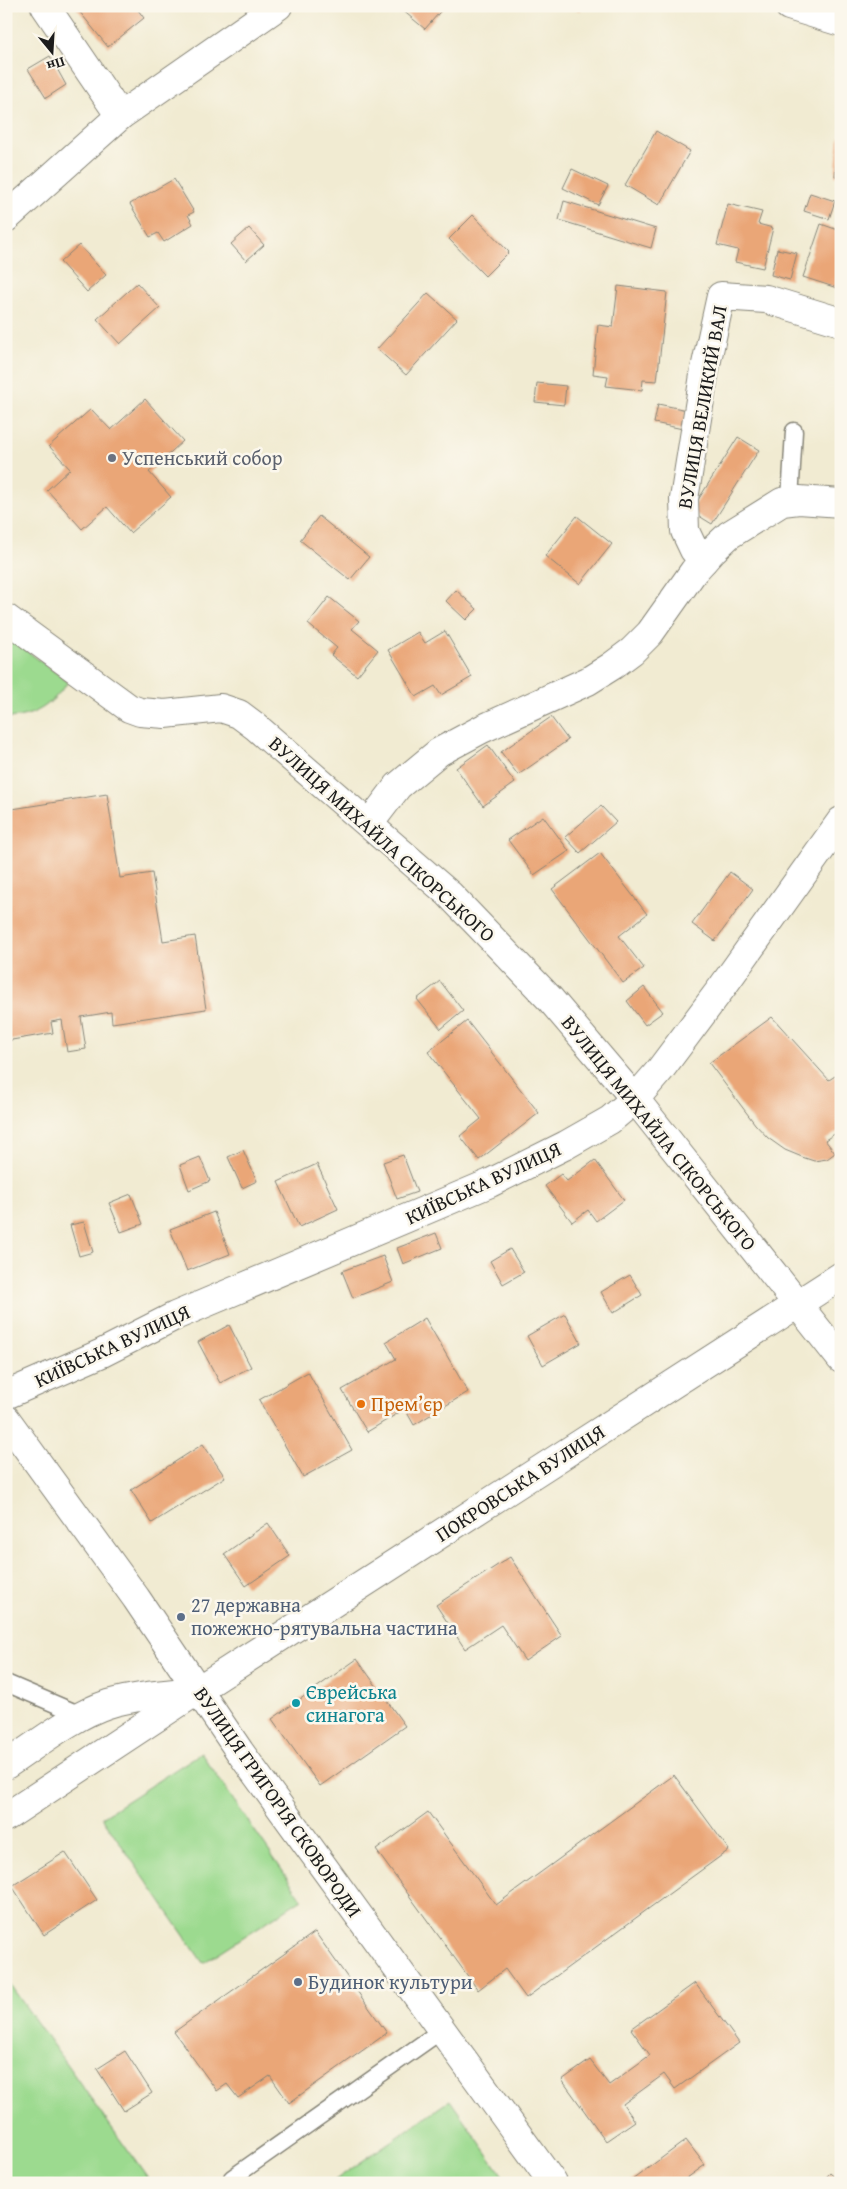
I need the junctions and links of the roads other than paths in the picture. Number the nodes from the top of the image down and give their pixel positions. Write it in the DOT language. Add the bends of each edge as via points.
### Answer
graph roads {
  1 [pos="45,6"];
  2 [pos="278,6"];
  3 [pos="789,6"];
  4 [pos="841,22"];
  5 [pos="120,116"];
  6 [pos="6,218"];
  7 [pos="841,322"];
  8 [pos="794,431"];
  9 [pos="790,500"];
  10 [pos="841,503"];
  11 [pos="703,561"];
  12 [pos="6,618"];
  13 [pos="841,820"];
  14 [pos="369,824"];
  15 [pos="635,1099"];
  16 [pos="841,1276"];
  17 [pos="797,1305"];
  18 [pos="841,1359"];
  19 [pos="6,1395"];
  20 [pos="6,1419"];
  21 [pos="6,1683"];
  22 [pos="198,1690"];
  23 [pos="82,1716"];
  24 [pos="6,1765"];
  25 [pos="6,1817"];
  26 [pos="442,2030"];
  27 [pos="232,2178"];
  28 [pos="553,2183"];
  1 -- 5 [label="street"];
  2 -- 5 [label="street"];
  3 -- 4 [label="street"];
  5 -- 6 [label="street"];
  7 -- 11 [label="street, ВУЛИЦЯ ВЕЛИКИЙ ВАЛ" via="766,299 721,296 705,369 684,500 685,531"];
  8 -- 9 [label="lane"];
  9 -- 10 [label="street"];
  9 -- 11 [label="street" via="774,506 729,535"];
  11 -- 14 [label="street" via="650,633 632,651 588,681 482,728 439,752 398,786"];
  12 -- 14 [label="street, ВУЛИЦЯ МИХАЙЛА СІКОРСЬКОГО" via="129,708 165,714 221,708 239,714"];
  13 -- 15 [label="street, КИЇВСЬКА ВУЛИЦЯ" via="688,1034"];
  14 -- 15 [label="street, ВУЛИЦЯ МИХАЙЛА СІКОРСЬКОГО" via="448,894 515,961"];
  15 -- 17 [label="street, ВУЛИЦЯ МИХАЙЛА СІКОРСЬКОГО"];
  15 -- 19 [label="street, КИЇВСЬКА ВУЛИЦЯ" via="598,1127 490,1183 184,1312 102,1353"];
  16 -- 17 [label="street, ПОКРОВСЬКА ВУЛИЦЯ"];
  17 -- 18 [label="street, ВУЛИЦЯ МИХАЙЛА СІКОРСЬКОГО"];
  17 -- 22 [label="street, ПОКРОВСЬКА ВУЛИЦЯ"];
  20 -- 22 [label="street, ВУЛИЦЯ ГРИГОРІЯ СКОВОРОДИ"];
  21 -- 23 [label="lane"];
  22 -- 23 [label="street, ПОКРОВСЬКА ВУЛИЦЯ" via="108,1704"];
  22 -- 25 [label="street, ПОКРОВСЬКА ВУЛИЦЯ"];
  22 -- 26 [label="street, ВУЛИЦЯ ГРИГОРІЯ СКОВОРОДИ"];
  23 -- 24 [label="street, ПОКРОВСЬКА ВУЛИЦЯ"];
  26 -- 27 [label="lane"];
  26 -- 28 [label="street, ВУЛИЦЯ ГРИГОРІЯ СКОВОРОДИ"];
}
